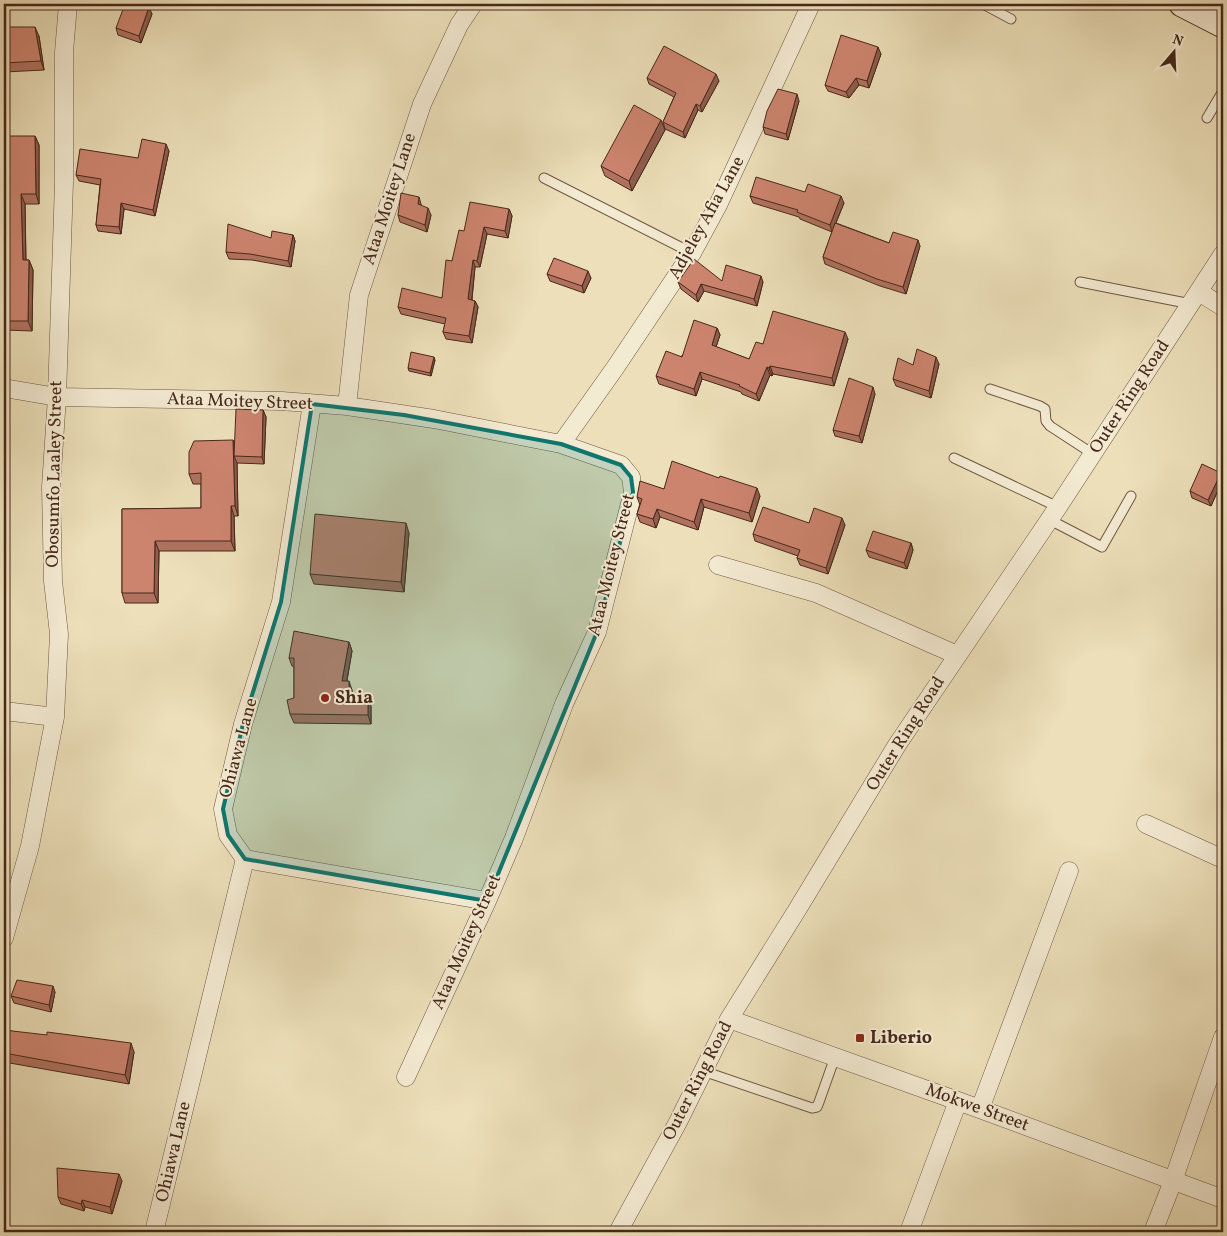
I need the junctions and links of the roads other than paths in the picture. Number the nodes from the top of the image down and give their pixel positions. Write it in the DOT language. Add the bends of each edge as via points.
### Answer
graph roads {
  1 [pos="68,4"];
  2 [pos="473,4"];
  3 [pos="811,4"];
  4 [pos="983,4"];
  5 [pos="1182,4"];
  6 [pos="1012,19"];
  7 [pos="1223,25"];
  8 [pos="1223,91"];
  9 [pos="1207,118"];
  10 [pos="544,178"];
  11 [pos="692,253"];
  12 [pos="1223,254"];
  13 [pos="1080,282"];
  14 [pos="1195,298"];
  15 [pos="1223,307"];
  16 [pos="4,388"];
  17 [pos="990,389"];
  18 [pos="57,397"];
  19 [pos="312,404"];
  20 [pos="347,406"];
  21 [pos="562,444"];
  22 [pos="1093,454"];
  23 [pos="954,458"];
  24 [pos="1132,496"];
  25 [pos="1054,513"];
  26 [pos="718,565"];
  27 [pos="957,655"];
  28 [pos="4,711"];
  29 [pos="55,717"];
  30 [pos="1146,824"];
  31 [pos="245,859"];
  32 [pos="1223,859"];
  33 [pos="1069,871"];
  34 [pos="487,901"];
  35 [pos="4,938"];
  36 [pos="729,1019"];
  37 [pos="1223,1037"];
  38 [pos="835,1057"];
  39 [pos="703,1071"];
  40 [pos="406,1076"];
  41 [pos="958,1101"];
  42 [pos="980,1109"];
  43 [pos="1173,1181"];
  44 [pos="1223,1199"];
  45 [pos="154,1232"];
  46 [pos="618,1232"];
  47 [pos="909,1232"];
  48 [pos="1152,1232"];
  1 -- 18 [label="street, Obosumfo Laaley Street" via="64,52 64,182"];
  2 -- 20 [label="street, Ataa Moitey Lane" via="458,25 422,104 359,295"];
  3 -- 11 [label="street, Adjeley Afia Lane" via="718,205"];
  4 -- 6 [label="lane"];
  5 -- 7 [label="main road"];
  8 -- 9 [label="lane"];
  10 -- 11 [label="lane"];
  11 -- 21 [label="street, Adjeley Afia Lane"];
  12 -- 14 [label="street, Outer Ring Road"];
  13 -- 14 [label="lane"];
  14 -- 15 [label="street"];
  14 -- 22 [label="street, Outer Ring Road"];
  16 -- 18 [label="street, Ataa Moitey Street"];
  17 -- 22 [label="lane" via="1045,409 1050,426"];
  18 -- 19 [label="street, Ataa Moitey Street"];
  18 -- 29 [label="street, Obosumfo Laaley Street" via="51,487 53,581 59,634"];
  19 -- 20 [label="street, Ataa Moitey Street"];
  19 -- 31 [label="street, Ohiawa Lane" via="281,602 243,724 223,809 228,835"];
  20 -- 21 [label="street, Ataa Moitey Street"];
  21 -- 34 [label="street, Ataa Moitey Street" via="621,464 631,477 633,492 597,632 564,704"];
  22 -- 25 [label="street, Outer Ring Road"];
  23 -- 25 [label="lane"];
  24 -- 25 [label="lane" via="1102,547"];
  25 -- 27 [label="street, Outer Ring Road"];
  26 -- 27 [label="street" via="816,593"];
  27 -- 36 [label="street, Outer Ring Road" via="897,745"];
  28 -- 29 [label="street"];
  29 -- 35 [label="street, Obosumfo Laaley Street" via="30,846"];
  30 -- 32 [label="street"];
  31 -- 34 [label="street"];
  31 -- 45 [label="street, Ohiawa Lane"];
  33 -- 42 [label="street"];
  34 -- 40 [label="street, Ataa Moitey Street"];
  36 -- 38 [label="street, Mokwe Street"];
  36 -- 39 [label="street, Outer Ring Road"];
  37 -- 43 [label="street"];
  38 -- 39 [label="lane" via="817,1107 812,1108"];
  38 -- 41 [label="street, Mokwe Street"];
  39 -- 46 [label="street, Outer Ring Road"];
  41 -- 42 [label="street, Mokwe Street"];
  41 -- 47 [label="street"];
  42 -- 43 [label="street, Mokwe Street"];
  43 -- 44 [label="street, Mokwe Street"];
  43 -- 48 [label="street"];
}
